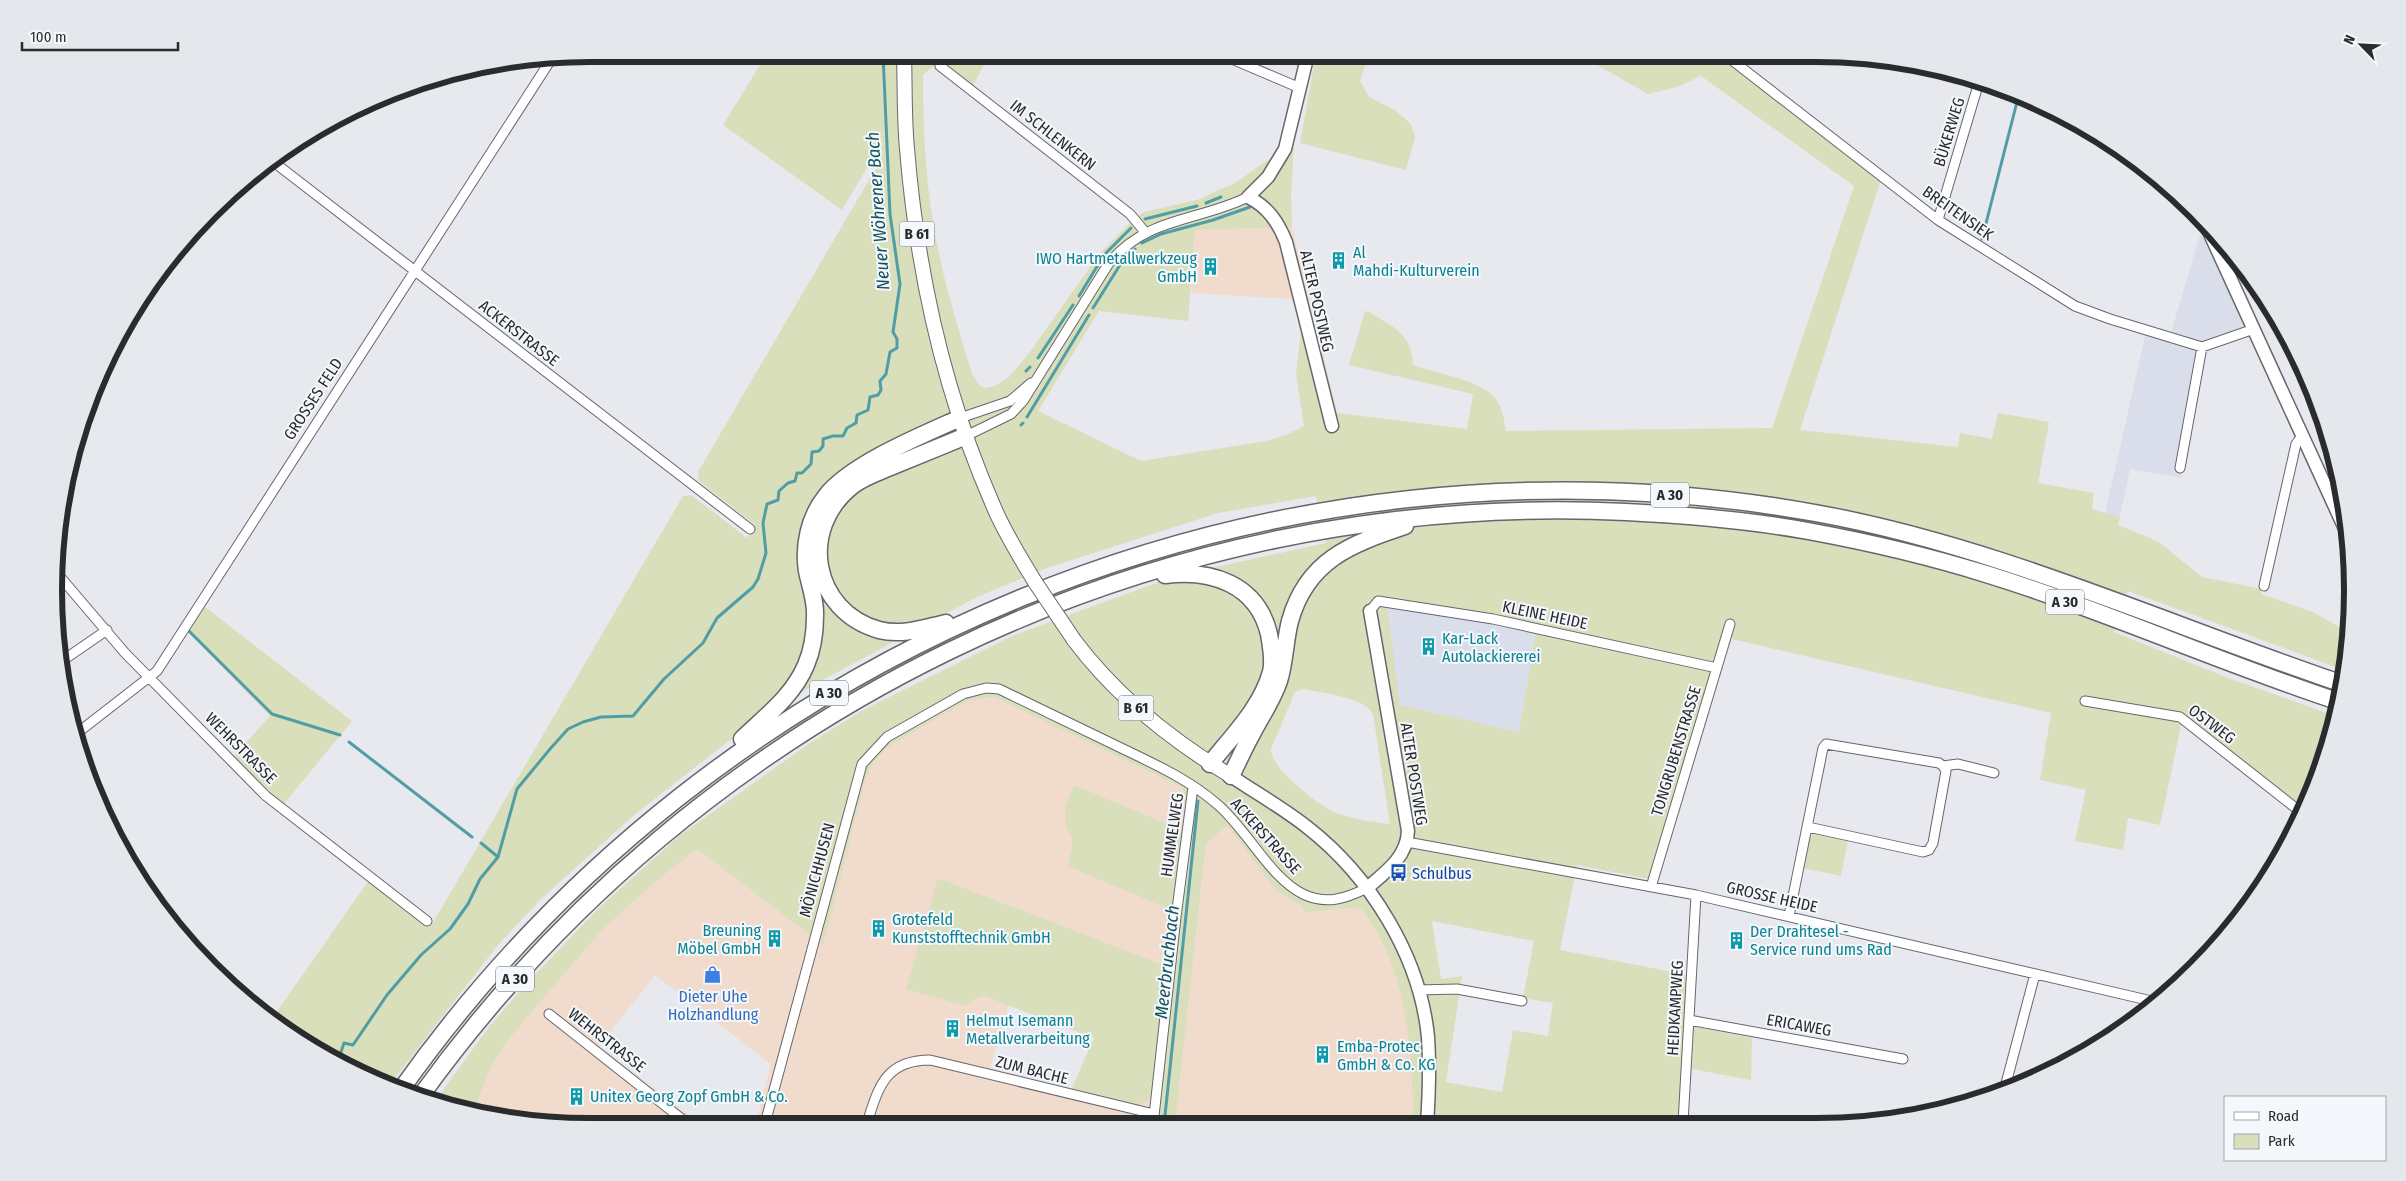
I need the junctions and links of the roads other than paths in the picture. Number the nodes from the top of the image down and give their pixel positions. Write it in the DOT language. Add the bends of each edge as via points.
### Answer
graph roads {
  1 [pos="904,62"];
  2 [pos="1239,62"];
  3 [pos="1306,62"];
  4 [pos="1734,62"];
  5 [pos="548,65"];
  6 [pos="940,66"];
  7 [pos="1300,88"];
  8 [pos="1977,88"];
  9 [pos="278,165"];
  10 [pos="1248,197"];
  11 [pos="1938,220"];
  12 [pos="1145,232"];
  13 [pos="2226,259"];
  14 [pos="414,270"];
  15 [pos="2254,329"];
  16 [pos="2202,347"];
  17 [pos="1039,376"];
  18 [pos="960,418"];
  19 [pos="1332,426"];
  20 [pos="966,436"];
  21 [pos="2302,436"];
  22 [pos="2180,468"];
  23 [pos="2337,512"];
  24 [pos="1436,515"];
  25 [pos="750,529"];
  26 [pos="63,580"];
  27 [pos="1120,581"];
  28 [pos="2264,586"];
  29 [pos="1370,611"];
  30 [pos="975,616"];
  31 [pos="1730,624"];
  32 [pos="106,630"];
  33 [pos="67,658"];
  34 [pos="1717,668"];
  35 [pos="150,678"];
  36 [pos="2335,681"];
  37 [pos="986,688"];
  38 [pos="2332,699"];
  39 [pos="2085,701"];
  40 [pos="81,730"];
  41 [pos="1210,764"];
  42 [pos="1944,766"];
  43 [pos="1994,772"];
  44 [pos="1231,776"];
  45 [pos="693,785"];
  46 [pos="1193,787"];
  47 [pos="2296,808"];
  48 [pos="1808,827"];
  49 [pos="1407,842"];
  50 [pos="1651,887"];
  51 [pos="1367,888"];
  52 [pos="1696,895"];
  53 [pos="1789,916"];
  54 [pos="427,921"];
  55 [pos="2035,974"];
  56 [pos="1418,990"];
  57 [pos="2148,1000"];
  58 [pos="1522,1001"];
  59 [pos="549,1014"];
  60 [pos="1690,1020"];
  61 [pos="1903,1059"];
  62 [pos="2006,1082"];
  63 [pos="405,1084"];
  64 [pos="425,1091"];
  65 [pos="1154,1114"];
  66 [pos="681,1118"];
  67 [pos="766,1118"];
  68 [pos="869,1118"];
  69 [pos="1153,1118"];
  70 [pos="1426,1118"];
  71 [pos="1683,1118"];
  1 -- 18 [label="main road, B 61" via="906,147 915,221 940,352"];
  2 -- 7 [label="street"];
  3 -- 7 [label="street"];
  4 -- 11 [label="street, BREITENSIEK"];
  5 -- 14 [label="street, GROSSES FELD"];
  6 -- 12 [label="street, IM SCHLENKERN" via="1130,214"];
  7 -- 10 [label="street" via="1280,159"];
  8 -- 11 [label="street, BÜKERWEG"];
  9 -- 14 [label="street, ACKERSTRASSE"];
  10 -- 12 [label="street" via="1210,213 1175,220"];
  10 -- 19 [label="street, ALTER POSTWEG" via="1268,211 1280,226 1286,242"];
  11 -- 16 [label="street, BREITENSIEK" via="2075,306 2110,320"];
  12 -- 17 [label="street" via="1120,249 1109,263"];
  13 -- 15 [label="street"];
  14 -- 25 [label="street, ACKERSTRASSE"];
  14 -- 35 [label="street, GROSSES FELD"];
  15 -- 16 [label="street"];
  15 -- 21 [label="street"];
  16 -- 22 [label="street"];
  17 -- 18 [label="street" via="1010,401"];
  17 -- 20 [label="street" via="1011,414"];
  18 -- 20 [label="main road, B 61"];
  18 -- 45 [label="highway" via="858,469 826,496 808,532 806,554 816,615 806,664 790,693"];
  20 -- 30 [label="highway" via="851,486 829,512 822,527 818,562 826,587 845,612 879,630 903,633"];
  20 -- 41 [label="main road, B 61, bridge" via="993,506 1014,546 1074,640 1136,708"];
  21 -- 23 [label="street"];
  21 -- 28 [label="street" via="2296,444"];
  24 -- 27 [label="highway, A 30" via="1290,536"];
  24 -- 38 [label="highway, A 30" via="1517,510 1670,514 1828,535 1901,550 1988,575"];
  24 -- 44 [label="highway" via="1356,542 1331,558 1311,578 1290,618 1280,678 1274,694"];
  26 -- 32 [label="street, WEHRSTRASSE"];
  27 -- 41 [label="highway" via="1202,573 1225,580 1246,595 1266,622 1272,647 1272,670 1263,694"];
  27 -- 64 [label="highway, A 30" via="1012,621 912,668 837,710 710,796 620,871 550,941 478,1022"];
  29 -- 34 [label="street, KLEINE HEIDE" via="1378,602 1460,613"];
  29 -- 49 [label="street, ALTER POSTWEG" via="1406,817"];
  30 -- 36 [label="highway, A 30" via="1087,571 1147,551 1225,530 1332,508 1504,491 1641,492 1809,511 1897,530 2045,575"];
  30 -- 45 [label="highway, A 30" via="842,685 766,732"];
  31 -- 34 [label="street, TONGRUBENSTRASSE"];
  32 -- 33 [label="street"];
  32 -- 35 [label="street, WEHRSTRASSE"];
  34 -- 50 [label="street, TONGRUBENSTRASSE"];
  35 -- 40 [label="street, GROSSES FELD"];
  35 -- 54 [label="street, WEHRSTRASSE" via="282,810"];
  37 -- 46 [label="street, ACKERSTRASSE" via="1000,689 1170,772"];
  37 -- 67 [label="street, MÖNICHHUSEN" via="962,694 887,737 862,764"];
  39 -- 47 [label="street, OSTWEG" via="2180,717"];
  41 -- 44 [label="main road, B 61"];
  42 -- 43 [label="street" via="1958,764"];
  42 -- 48 [label="street" via="1826,744"];
  42 -- 48 [label="street" via="1946,771 1929,850 1924,852"];
  44 -- 51 [label="street" via="1308,827 1343,858"];
  45 -- 63 [label="highway, A 30" via="590,873 526,936 455,1017"];
  46 -- 51 [label="street, ACKERSTRASSE" via="1234,820 1294,889 1327,901 1340,900"];
  46 -- 65 [label="street, HUMMELWEG"];
  48 -- 53 [label="street"];
  49 -- 50 [label="street, GROSSE HEIDE"];
  49 -- 51 [label="street, ALTER POSTWEG" via="1390,869"];
  50 -- 52 [label="street, GROSSE HEIDE"];
  51 -- 56 [label="street" via="1402,947"];
  52 -- 53 [label="street, GROSSE HEIDE"];
  52 -- 60 [label="street, HEIDKAMPWEG"];
  53 -- 55 [label="street, GROSSE HEIDE"];
  55 -- 57 [label="street, GROSSE HEIDE"];
  55 -- 62 [label="street"];
  56 -- 58 [label="street" via="1457,989"];
  56 -- 70 [label="street" via="1428,1037"];
  59 -- 66 [label="street, WEHRSTRASSE"];
  60 -- 61 [label="street, ERICAWEG"];
  60 -- 71 [label="street, HEIDKAMPWEG"];
  65 -- 68 [label="street, ZUM BACHE" via="930,1060 904,1062 894,1068 880,1085"];
  65 -- 69 [label="street, HUMMELWEG"];
}
